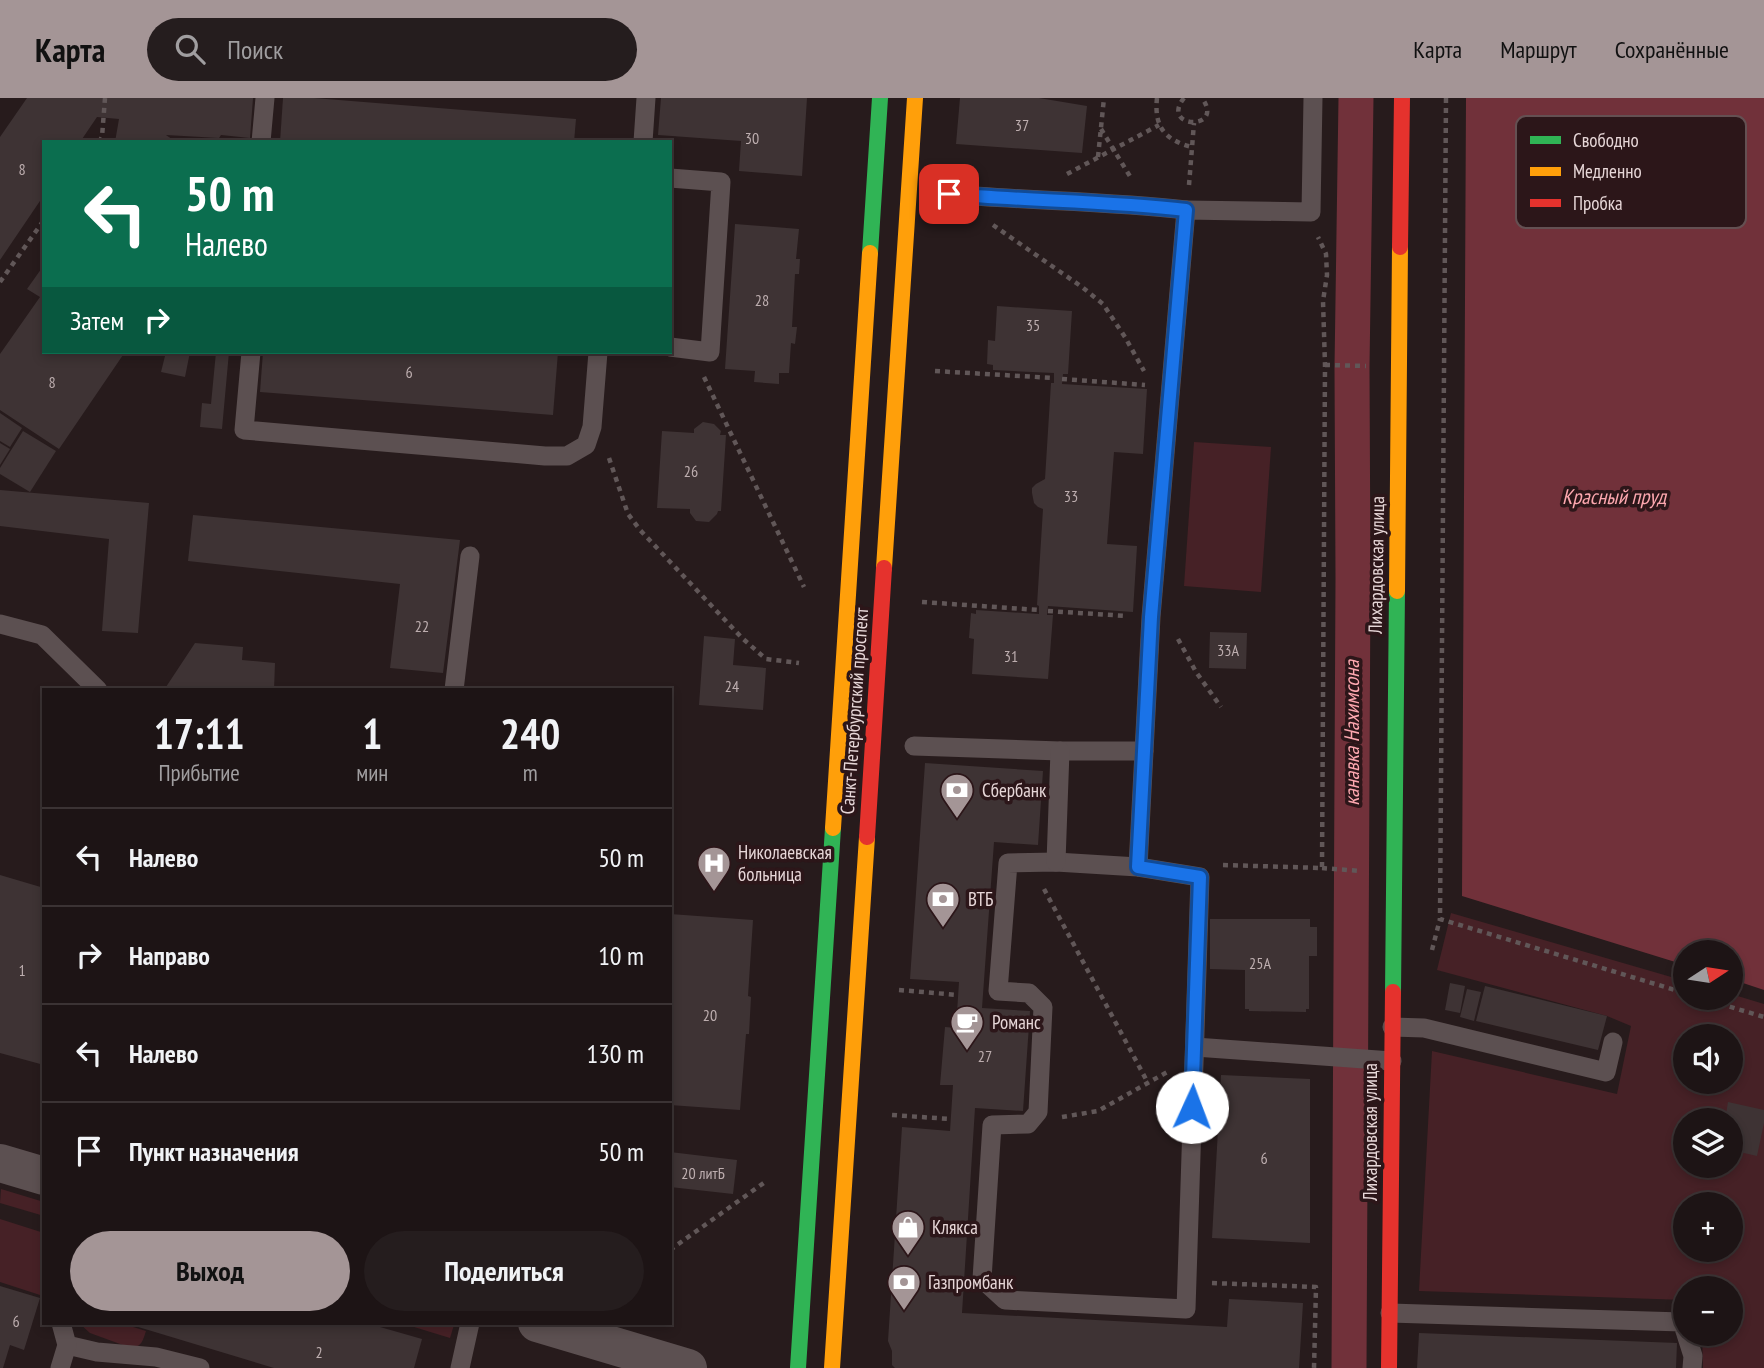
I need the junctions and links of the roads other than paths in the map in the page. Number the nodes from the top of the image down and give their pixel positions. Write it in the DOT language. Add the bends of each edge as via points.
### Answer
graph roads {
  1 [pos="265,98"];
  2 [pos="646,98"];
  3 [pos="880,98"];
  4 [pos="915,98"];
  5 [pos="1313,98"];
  6 [pos="1402,98"];
  7 [pos="261,140"];
  8 [pos="643,140"];
  9 [pos="672,178"];
  10 [pos="949,194"];
  11 [pos="1186,210"];
  12 [pos="672,347"];
  13 [pos="251,354"];
  14 [pos="598,354"];
  15 [pos="470,556"];
  16 [pos="0,624"];
  17 [pos="96,688"];
  18 [pos="454,688"];
  19 [pos="914,746"];
  20 [pos="1060,751"];
  21 [pos="1144,751"];
  22 [pos="1056,862"];
  23 [pos="1138,867"];
  24 [pos="1392,1027"];
  25 [pos="1613,1042"];
  26 [pos="1194,1052"];
  27 [pos="1392,1061"];
  28 [pos="0,1163"];
  29 [pos="42,1175"];
  30 [pos="1390,1313"];
  31 [pos="1673,1322"];
  32 [pos="62,1325"];
  33 [pos="470,1325"];
  34 [pos="544,1325"];
  35 [pos="67,1345"];
  36 [pos="1690,1346"];
  37 [pos="60,1368"];
  38 [pos="200,1368"];
  39 [pos="460,1368"];
  40 [pos="688,1368"];
  41 [pos="797,1368"];
  42 [pos="832,1368"];
  43 [pos="1390,1368"];
  44 [pos="1692,1368"];
  1 -- 7 [label="lane"];
  2 -- 8 [label="lane"];
  3 -- 41 [label="main road, Санкт-Петербургский проспект"];
  4 -- 42 [label="main road, Санкт-Петербургский проспект"];
  5 -- 11 [label="lane" via="1311,212"];
  6 -- 24 [label="main road, Лихардовская улица"];
  9 -- 12 [label="lane" via="721,182 710,352"];
  10 -- 11 [label="lane"];
  11 -- 21 [label="lane"];
  13 -- 14 [label="lane" via="244,430 545,456 567,456 586,445"];
  15 -- 18 [label="lane"];
  16 -- 17 [label="lane" via="41,635"];
  19 -- 20 [label="lane"];
  20 -- 21 [label="lane"];
  20 -- 22 [label="lane"];
  21 -- 23 [label="lane"];
  22 -- 23 [label="lane"];
  22 -- 26 [label="lane" via="1008,863 998,991 1029,993 1044,1007 1038,1112 1028,1124 992,1125 982,1279 1005,1300 1186,1309"];
  23 -- 26 [label="lane" via="1200,877"];
  24 -- 25 [label="lane" via="1424,1028 1606,1072"];
  24 -- 27 [label="main road, Лихардовская улица"];
  26 -- 27 [label="lane"];
  27 -- 30 [label="main road, Лихардовская улица"];
  28 -- 29 [label="street"];
  30 -- 31 [label="lane"];
  30 -- 43 [label="main road, Лихардовская улица"];
  32 -- 35 [label="lane"];
  33 -- 39 [label="lane"];
  34 -- 40 [label="street"];
  35 -- 37 [label="lane"];
  35 -- 38 [label="lane"];
  36 -- 44 [label="lane"];
}
